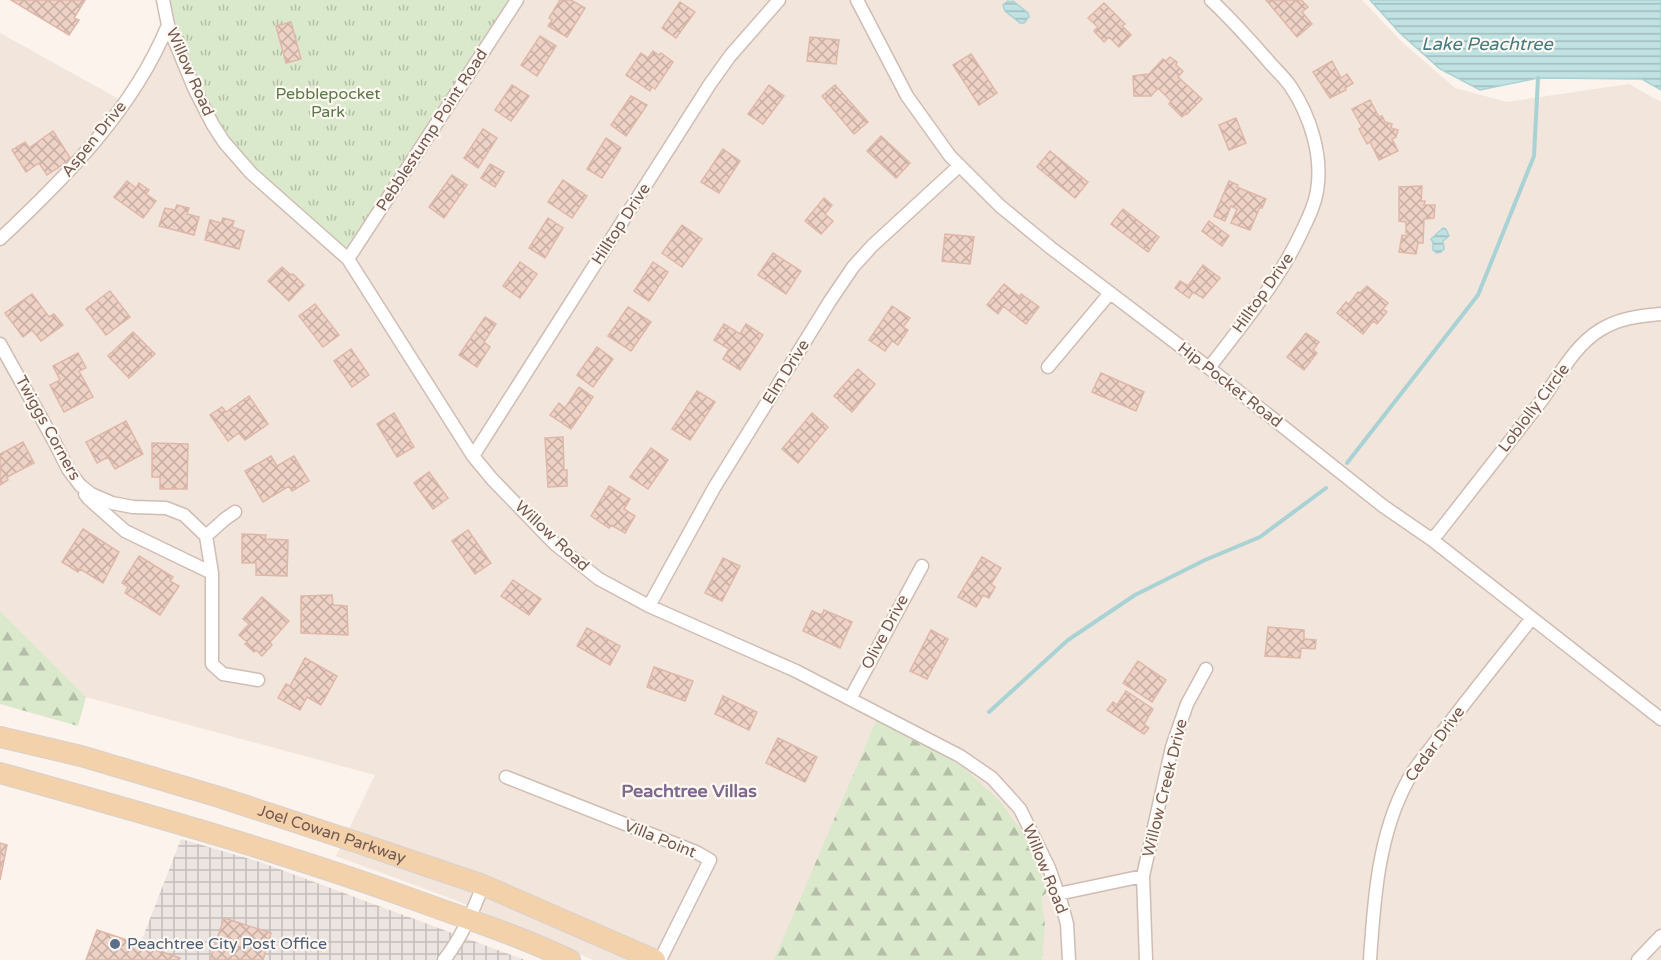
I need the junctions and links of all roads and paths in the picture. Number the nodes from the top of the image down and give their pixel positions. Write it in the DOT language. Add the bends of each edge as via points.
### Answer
graph roads {
  1 [pos="163,0"];
  2 [pos="517,0"];
  3 [pos="779,0"];
  4 [pos="857,0"];
  5 [pos="1211,0"];
  6 [pos="168,25"];
  7 [pos="959,166"];
  8 [pos="0,239"];
  9 [pos="348,259"];
  10 [pos="1110,293"];
  11 [pos="1661,314"];
  12 [pos="0,344"];
  13 [pos="1048,367"];
  14 [pos="1209,368"];
  15 [pos="473,456"];
  16 [pos="80,485"];
  17 [pos="235,512"];
  18 [pos="206,536"];
  19 [pos="1431,539"];
  20 [pos="922,566"];
  21 [pos="212,573"];
  22 [pos="650,606"];
  23 [pos="1532,618"];
  24 [pos="1206,669"];
  25 [pos="258,680"];
  26 [pos="850,699"];
  27 [pos="1661,719"];
  28 [pos="0,737"];
  29 [pos="0,773"];
  30 [pos="506,777"];
  31 [pos="1143,876"];
  32 [pos="483,885"];
  33 [pos="1058,894"];
  34 [pos="470,920"];
  35 [pos="1661,936"];
  36 [pos="444,960"];
  37 [pos="570,960"];
  38 [pos="655,960"];
  39 [pos="660,960"];
  40 [pos="1069,960"];
  41 [pos="1146,960"];
  42 [pos="1370,960"];
  43 [pos="1638,960"];
  1 -- 6 [label="street, Willow Road"];
  2 -- 9 [label="street, Pebblestump Point Road"];
  3 -- 15 [label="street, Hilltop Drive" via="710,84"];
  4 -- 7 [label="street, Hip Pocket Road" via="907,96"];
  5 -- 14 [label="street, Hilltop Drive" via="1290,85 1312,135 1318,176 1310,213 1281,272"];
  6 -- 8 [label="street, Aspen Drive" via="144,72 97,139 71,171"];
  6 -- 9 [label="street, Willow Road" via="203,107 224,142 251,172"];
  7 -- 10 [label="street, Hip Pocket Road" via="1006,211"];
  7 -- 22 [label="street, Elm Drive" via="853,267 714,488"];
  9 -- 15 [label="street, Willow Road"];
  10 -- 13 [label="street"];
  10 -- 14 [label="street, Hip Pocket Road"];
  11 -- 19 [label="street, Loblolly Circle" via="1616,321 1582,346"];
  12 -- 16 [label="street, Twiggs Corners"];
  14 -- 19 [label="street, Hip Pocket Road" via="1383,506"];
  15 -- 22 [label="street, Willow Road" via="556,545 599,579"];
  16 -- 18 [label="street, Twiggs Corners" via="112,503 166,508 184,515"];
  16 -- 21 [label="street" via="89,499 125,531"];
  17 -- 18 [label="street"];
  18 -- 21 [label="street"];
  19 -- 23 [label="street, Hip Pocket Road"];
  20 -- 26 [label="street, Olive Drive"];
  21 -- 25 [label="street" via="212,664 223,674"];
  22 -- 26 [label="street, Willow Road"];
  23 -- 27 [label="street, Hip Pocket Road"];
  23 -- 42 [label="street, Cedar Drive" via="1407,781 1383,845"];
  24 -- 31 [label="street, Willow Creek Drive" via="1187,704 1172,747"];
  26 -- 33 [label="street, Willow Road" via="960,756 992,778 1020,809"];
  28 -- 32 [label="main road, Joel Cowan Parkway" via="81,756 219,797"];
  29 -- 34 [label="main road, Joel Cowan Parkway" via="358,879"];
  30 -- 39 [label="street, Villa Point" via="710,860"];
  31 -- 33 [label="street, Willow Creek Drive"];
  31 -- 41 [label="street, Willow Creek Drive"];
  32 -- 34 [label="street"];
  32 -- 38 [label="main road, Joel Cowan Parkway"];
  33 -- 40 [label="street, Willow Road" via="1067,924"];
  34 -- 36 [label="street"];
  34 -- 37 [label="main road, Joel Cowan Parkway"];
  35 -- 43 [label="street"];
}
